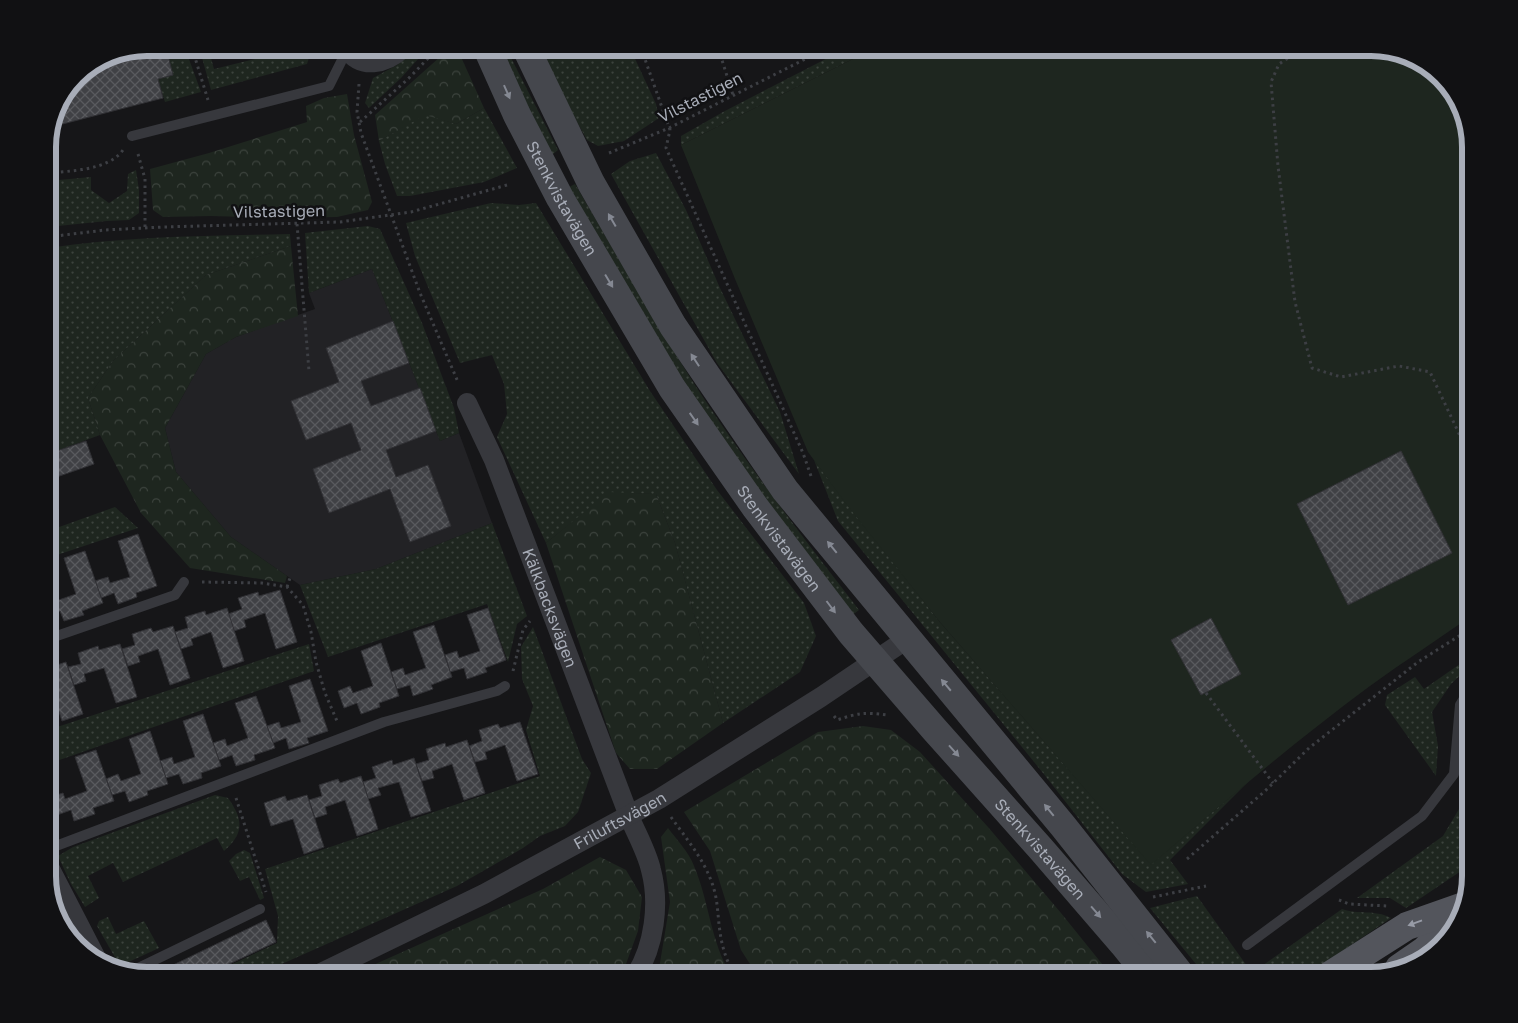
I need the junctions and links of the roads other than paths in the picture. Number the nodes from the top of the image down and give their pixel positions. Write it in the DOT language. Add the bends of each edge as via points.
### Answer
graph roads {
  1 [pos="350,56"];
  2 [pos="361,56"];
  3 [pos="394,56"];
  4 [pos="491,56"];
  5 [pos="530,56"];
  6 [pos="132,136"];
  7 [pos="467,403"];
  8 [pos="184,582"];
  9 [pos="56,636"];
  10 [pos="908,639"];
  11 [pos="876,662"];
  12 [pos="505,686"];
  13 [pos="1462,702"];
  14 [pos="629,816"];
  15 [pos="56,846"];
  16 [pos="56,881"];
  17 [pos="1456,908"];
  18 [pos="260,910"];
  19 [pos="1444,929"];
  20 [pos="88,945"];
  21 [pos="1246,945"];
  22 [pos="1430,945"];
  23 [pos="141,967"];
  24 [pos="335,967"];
  25 [pos="641,967"];
  26 [pos="1141,967"];
  27 [pos="1174,967"];
  28 [pos="1344,967"];
  1 -- 6 [label="lane" via="329,86"];
  2 -- 3 [label="street" via="380,62"];
  4 -- 11 [label="main road, Stenkvistavägen, one-way" via="560,198 672,388 755,507"];
  10 -- 5 [label="main road, Stenkvistavägen, one-way" via="785,490 672,326 591,183"];
  7 -- 14 [label="street, Kälkbacksvägen" via="494,460"];
  8 -- 9 [label="lane" via="176,595"];
  10 -- 11 [label="street, Friluftsvägen"];
  27 -- 10 [label="main road, Stenkvistavägen, one-way" via="1063,826"];
  11 -- 14 [label="street, Friluftsvägen"];
  11 -- 26 [label="main road, Stenkvistavägen, one-way"];
  12 -- 15 [label="lane" via="405,716"];
  13 -- 21 [label="lane" via="1454,774 1422,816"];
  14 -- 24 [label="street, Friluftsvägen" via="484,894"];
  14 -- 25 [label="street, Kälkbacksvägen" via="651,870 655,903 652,934"];
  16 -- 20 [label="street"];
  17 -- 28 [label="main road, one-way" via="1407,926"];
  18 -- 23 [label="lane"];
  19 -- 22 [label="main road"];
}
